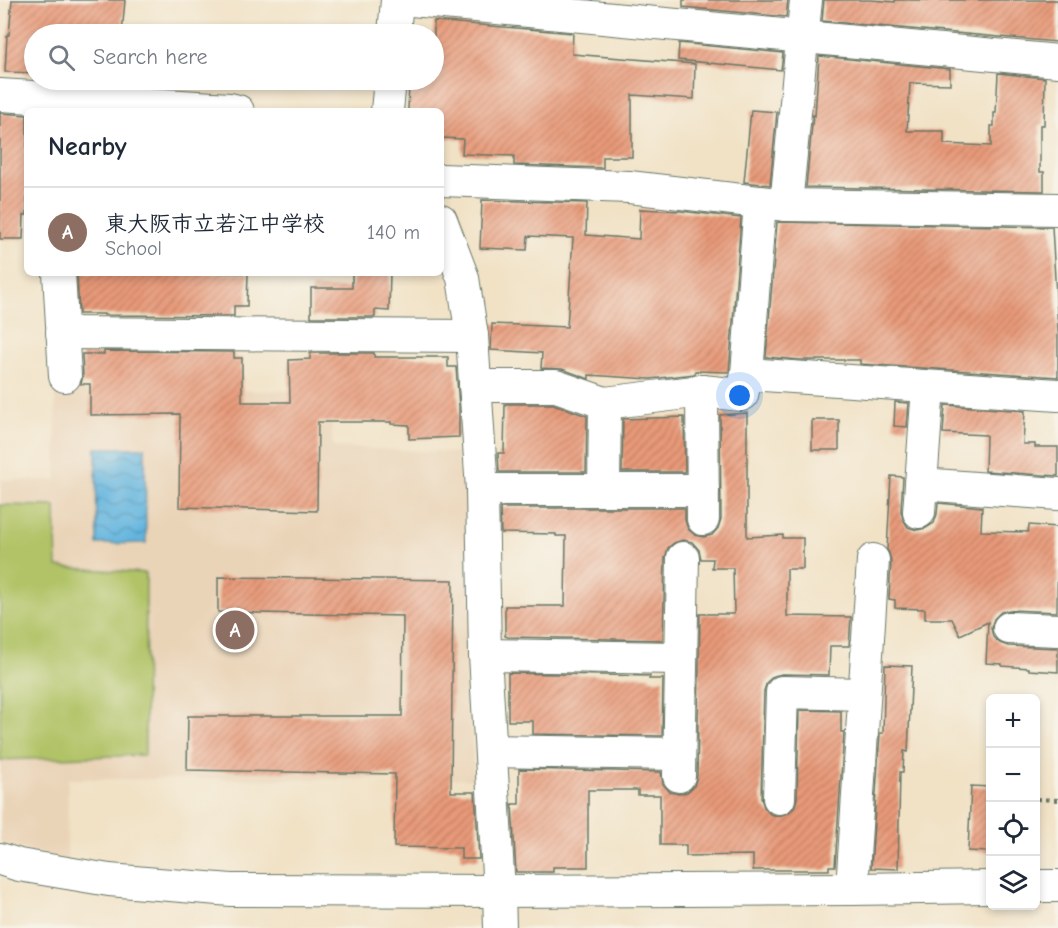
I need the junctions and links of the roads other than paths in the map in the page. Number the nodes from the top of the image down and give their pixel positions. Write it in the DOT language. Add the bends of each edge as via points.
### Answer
graph roads {
  1 [pos="398,0"];
  2 [pos="412,0"];
  3 [pos="806,0"];
  4 [pos="395,24"];
  5 [pos="803,37"];
  6 [pos="1058,61"];
  7 [pos="389,90"];
  8 [pos="0,95"];
  9 [pos="53,105"];
  10 [pos="186,108"];
  11 [pos="387,108"];
  12 [pos="444,180"];
  13 [pos="773,203"];
  14 [pos="1058,209"];
  15 [pos="444,228"];
  16 [pos="59,276"];
  17 [pos="62,333"];
  18 [pos="472,336"];
  19 [pos="747,374"];
  20 [pos="65,376"];
  21 [pos="475,386"];
  22 [pos="928,387"];
  23 [pos="702,391"];
  24 [pos="1058,395"];
  25 [pos="605,403"];
  26 [pos="482,490"];
  27 [pos="604,490"];
  28 [pos="1058,494"];
  29 [pos="683,558"];
  30 [pos="873,560"];
  31 [pos="1009,628"];
  32 [pos="1058,630"];
  33 [pos="485,655"];
  34 [pos="680,658"];
  35 [pos="864,694"];
  36 [pos="491,751"];
  37 [pos="780,798"];
  38 [pos="0,859"];
  39 [pos="1040,886"];
  40 [pos="1058,886"];
  41 [pos="986,887"];
  42 [pos="852,889"];
  43 [pos="499,891"];
  44 [pos="500,928"];
  1 -- 4 [label="street"];
  2 -- 5 [label="street"];
  3 -- 5 [label="street"];
  5 -- 6 [label="street"];
  5 -- 13 [label="street"];
  7 -- 11 [label="street"];
  8 -- 9 [label="street"];
  9 -- 10 [label="street"];
  12 -- 13 [label="street" via="629,187"];
  13 -- 14 [label="street"];
  13 -- 19 [label="street"];
  15 -- 18 [label="street" via="463,278"];
  16 -- 17 [label="street"];
  17 -- 18 [label="street"];
  17 -- 20 [label="street"];
  18 -- 21 [label="street"];
  19 -- 22 [label="street"];
  19 -- 23 [label="street" via="742,395"];
  21 -- 25 [label="street" via="556,386"];
  21 -- 26 [label="street"];
  22 -- 24 [label="street"];
  22 -- 28 [label="street" via="920,498"];
  23 -- 25 [label="street"];
  23 -- 27 [label="street" via="703,505"];
  25 -- 27 [label="street"];
  26 -- 27 [label="street"];
  26 -- 33 [label="street"];
  29 -- 34 [label="street"];
  30 -- 35 [label="street"];
  31 -- 32 [label="street"];
  33 -- 34 [label="street"];
  33 -- 36 [label="street"];
  34 -- 36 [label="street" via="679,765"];
  35 -- 37 [label="street" via="782,692"];
  35 -- 42 [label="street"];
  36 -- 43 [label="street"];
  38 -- 43 [label="street" via="109,880 231,890"];
  39 -- 40 [label="street"];
  41 -- 42 [label="street"];
  42 -- 43 [label="street"];
  43 -- 44 [label="street"];
}
